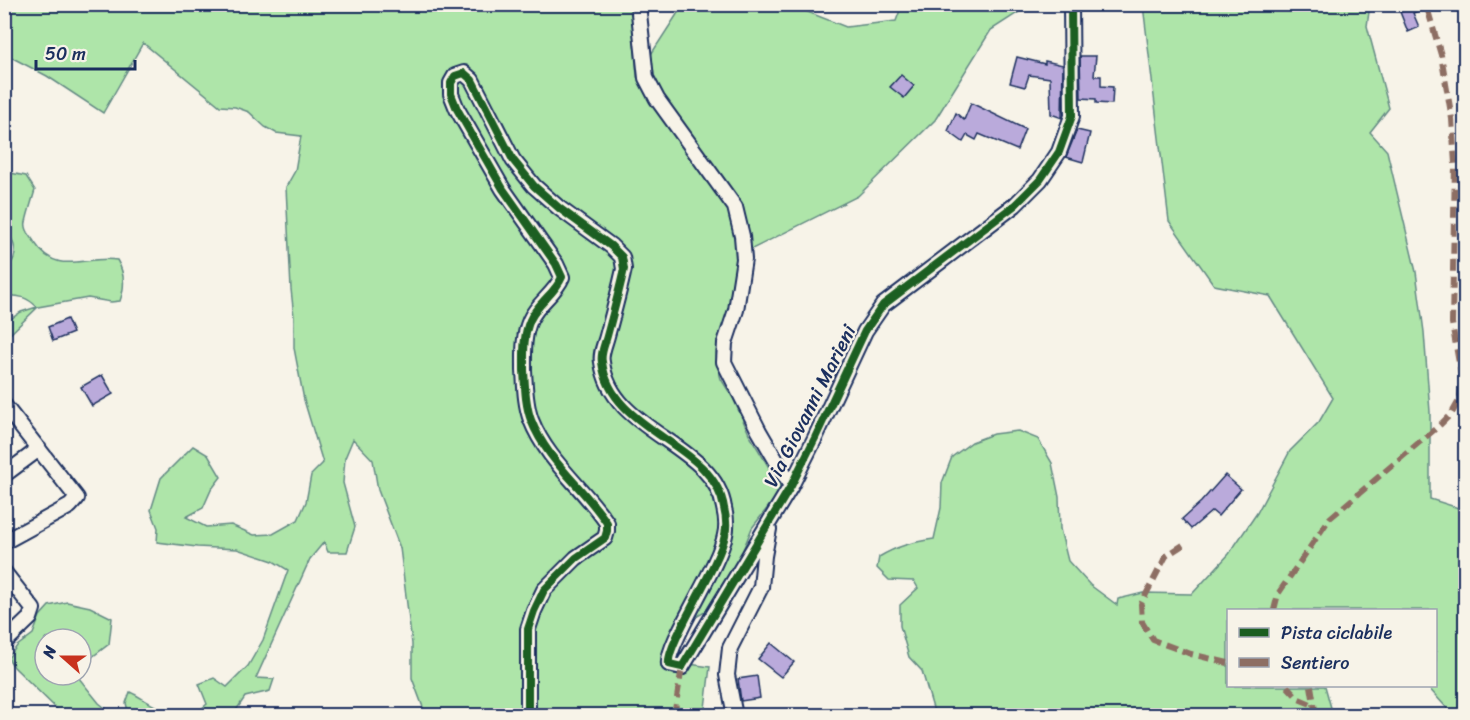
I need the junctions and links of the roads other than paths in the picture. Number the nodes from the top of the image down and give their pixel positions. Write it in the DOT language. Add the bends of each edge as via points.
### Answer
graph roads {
  1 [pos="638,4"];
  2 [pos="1071,4"];
  3 [pos="4,405"];
  4 [pos="39,448"];
  5 [pos="4,475"];
  6 [pos="791,486"];
  7 [pos="772,516"];
  8 [pos="4,542"];
  9 [pos="4,572"];
  10 [pos="4,643"];
  11 [pos="528,716"];
  12 [pos="735,716"];
  1 -- 6 [label="street" via="646,78 735,207 744,259 724,362"];
  2 -- 6 [label="street, Via Giovanni Marieni" via="1072,116 1059,152 1040,180 1015,205 883,305 865,331"];
  3 -- 4 [label="street"];
  4 -- 5 [label="street"];
  4 -- 8 [label="street" via="77,495 76,501"];
  6 -- 7 [label="street, Via Giovanni Marieni"];
  7 -- 11 [label="street, Via Giovanni Marieni" via="682,667 669,664 669,652 726,534 719,489 703,469 614,398 601,360 624,269 622,257 534,186 513,160 472,80 464,73 455,76 451,94 457,110 503,189 562,277 558,288 540,303 529,321 523,346 525,395 531,418 555,461 607,523 605,538 576,558 544,590 534,611 528,629"];
  7 -- 12 [label="street" via="761,587 729,648 727,675"];
  9 -- 10 [label="street" via="33,609 30,618"];
}
